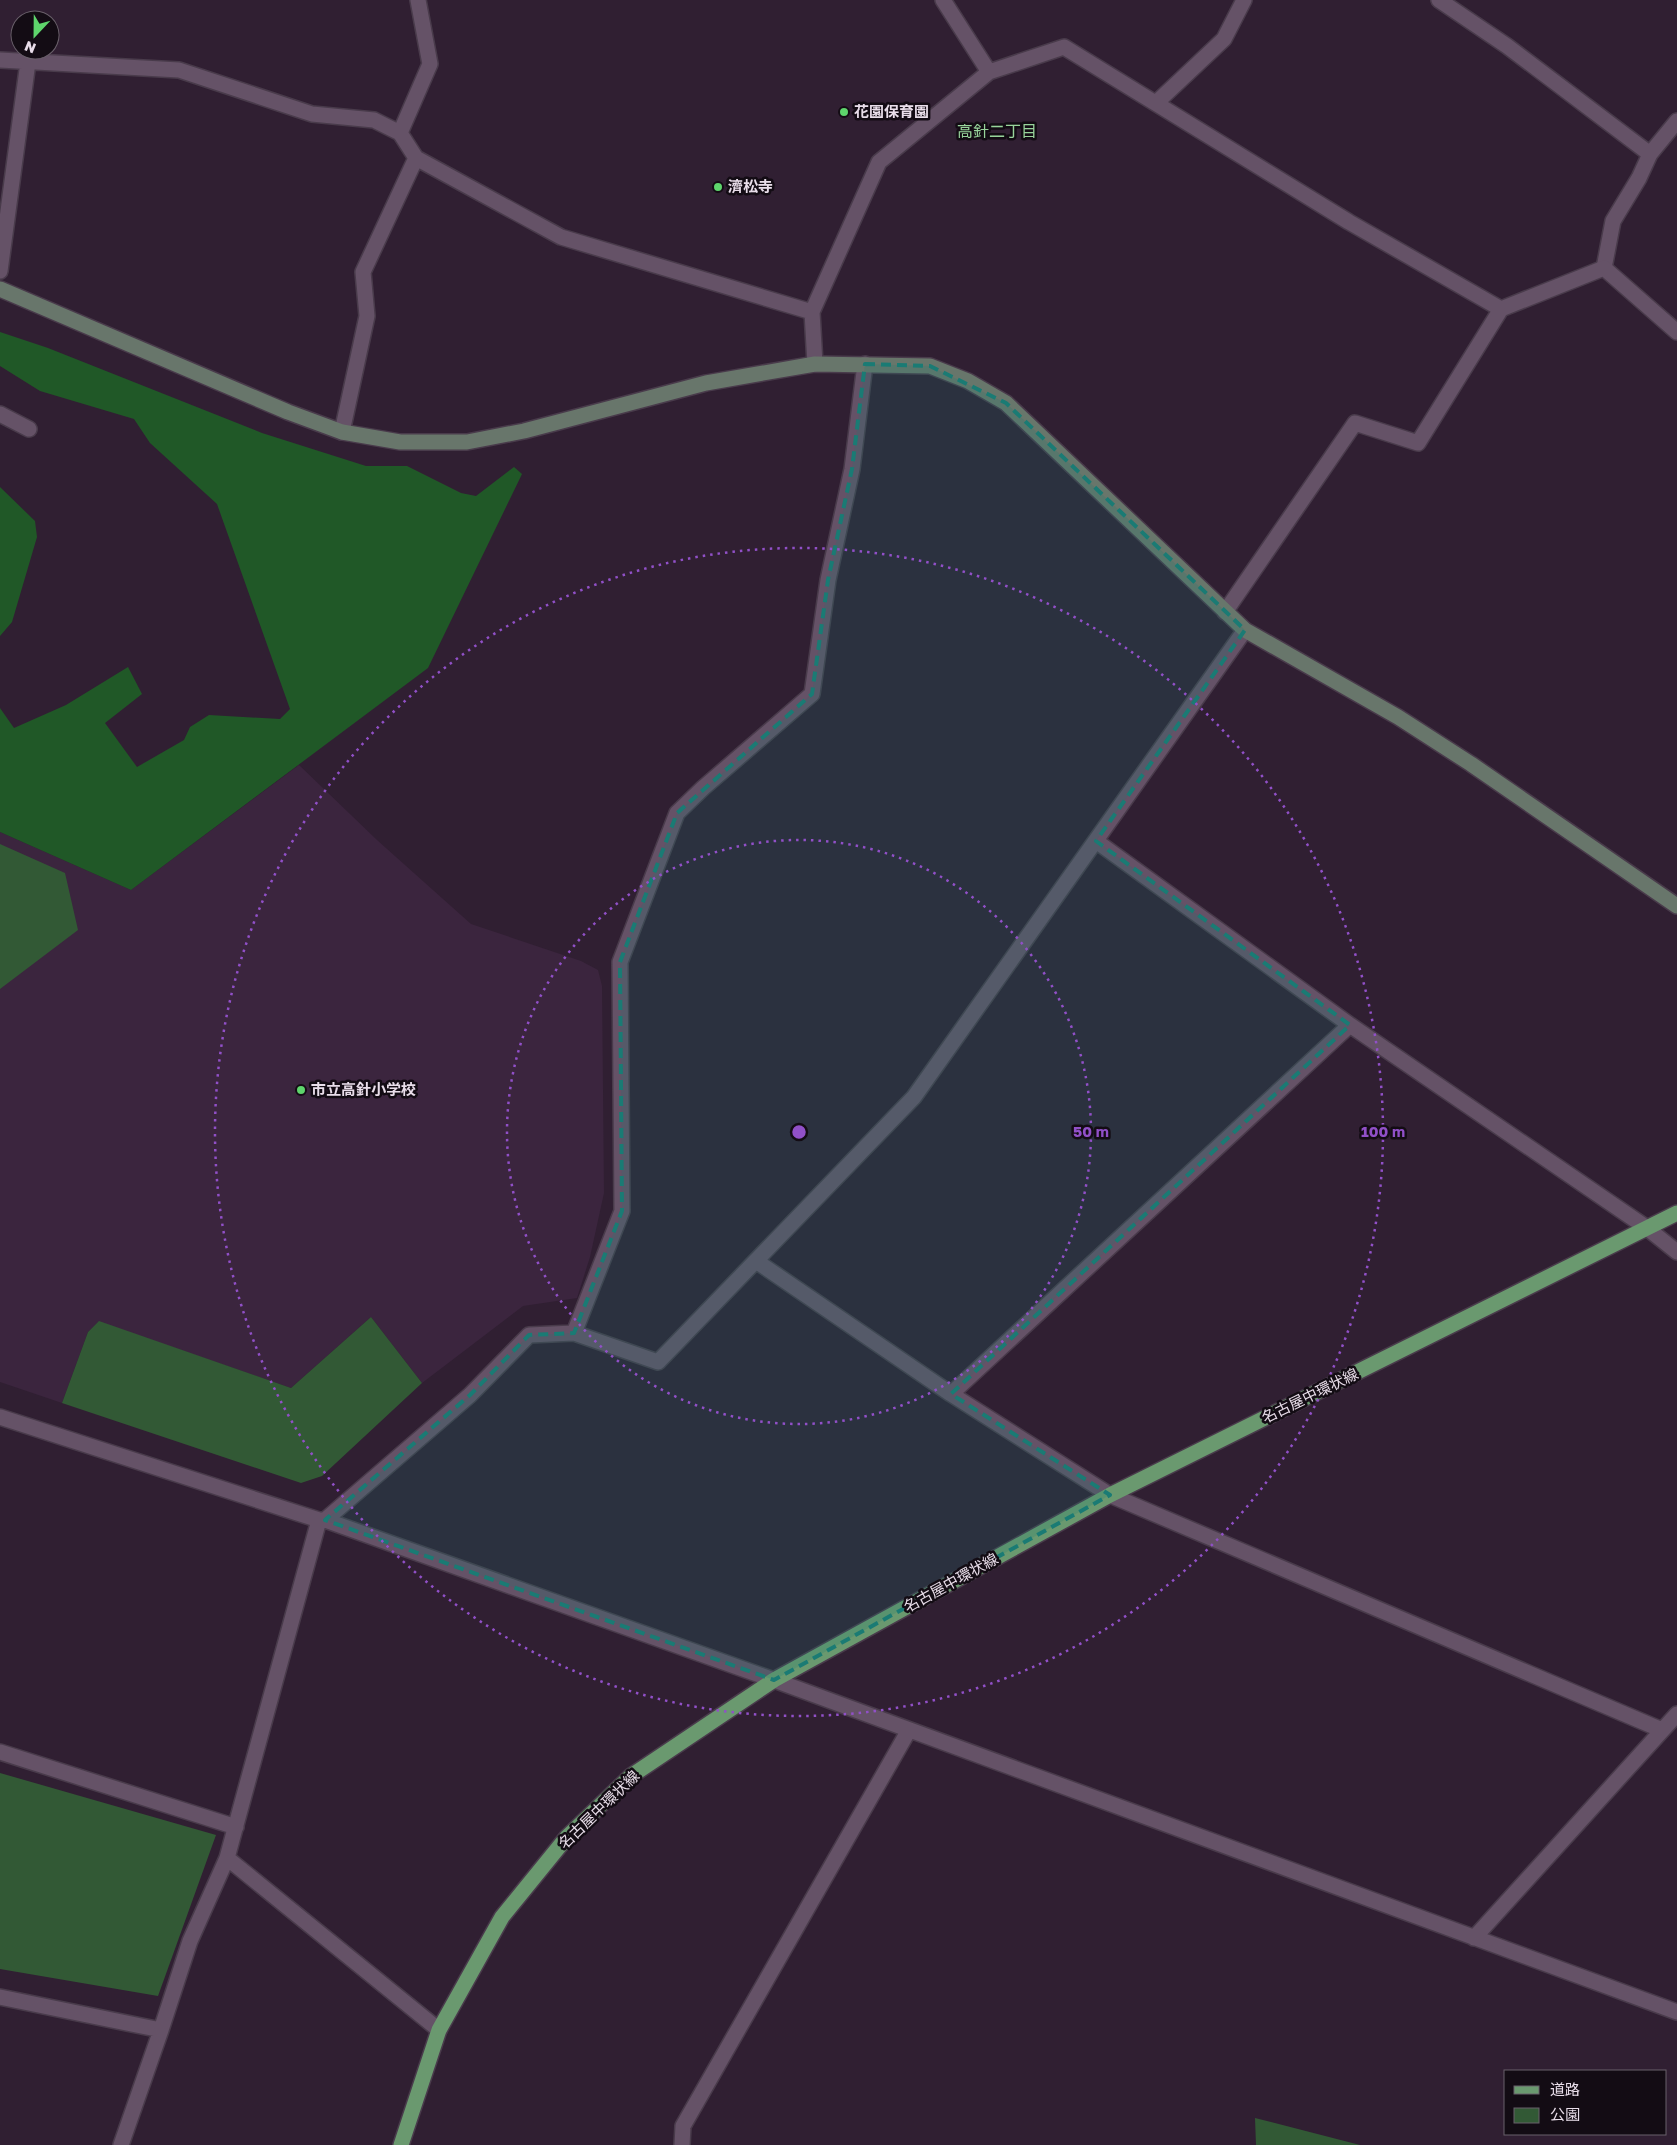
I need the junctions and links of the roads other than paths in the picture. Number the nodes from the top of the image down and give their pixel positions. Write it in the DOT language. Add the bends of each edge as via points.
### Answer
graph roads {
  1 [pos="418,0"];
  2 [pos="943,0"];
  3 [pos="1244,0"];
  4 [pos="1439,0"];
  5 [pos="0,60"];
  6 [pos="28,62"];
  7 [pos="989,72"];
  8 [pos="1156,103"];
  9 [pos="1677,121"];
  10 [pos="400,133"];
  11 [pos="1650,154"];
  12 [pos="416,158"];
  13 [pos="1604,268"];
  14 [pos="0,271"];
  15 [pos="0,289"];
  16 [pos="1501,309"];
  17 [pos="812,312"];
  18 [pos="1677,332"];
  19 [pos="815,364"];
  20 [pos="865,364"];
  21 [pos="0,414"];
  22 [pos="29,429"];
  23 [pos="342,432"];
  24 [pos="1225,612"];
  25 [pos="1245,630"];
  26 [pos="1096,841"];
  27 [pos="1677,906"];
  28 [pos="1350,1025"];
  29 [pos="1677,1212"];
  30 [pos="1647,1228"];
  31 [pos="1677,1252"];
  32 [pos="756,1261"];
  33 [pos="574,1333"];
  34 [pos="951,1394"];
  35 [pos="0,1417"];
  36 [pos="1110,1496"];
  37 [pos="322,1520"];
  38 [pos="774,1680"];
  39 [pos="1677,1714"];
  40 [pos="909,1730"];
  41 [pos="1662,1730"];
  42 [pos="0,1752"];
  43 [pos="236,1827"];
  44 [pos="226,1858"];
  45 [pos="1474,1938"];
  46 [pos="0,1998"];
  47 [pos="1677,2012"];
  48 [pos="161,2030"];
  49 [pos="440,2030"];
  50 [pos="121,2145"];
  51 [pos="401,2145"];
  52 [pos="682,2145"];
  1 -- 10 [label="street" via="430,64"];
  2 -- 7 [label="street"];
  3 -- 8 [label="street" via="1224,39"];
  4 -- 11 [label="street" via="1507,46"];
  5 -- 6 [label="street"];
  6 -- 10 [label="street" via="179,70 312,114 374,120"];
  6 -- 14 [label="street"];
  7 -- 8 [label="street" via="1064,47"];
  7 -- 17 [label="street" via="879,162"];
  8 -- 16 [label="street" via="1349,222"];
  9 -- 11 [label="street"];
  10 -- 12 [label="street"];
  11 -- 13 [label="street" via="1613,220"];
  12 -- 17 [label="street" via="561,237"];
  12 -- 23 [label="street" via="363,272 366,316"];
  13 -- 16 [label="street"];
  13 -- 18 [label="street"];
  15 -- 23 [label="street"];
  16 -- 24 [label="street" via="1418,443 1355,423"];
  17 -- 19 [label="street"];
  19 -- 20 [label="street"];
  19 -- 23 [label="street" via="706,383 524,431 467,442 400,442"];
  20 -- 24 [label="street" via="930,366 968,381 1006,403"];
  20 -- 33 [label="street" via="852,470 828,580 812,694 677,814 620,962 622,1212"];
  21 -- 22 [label="street"];
  24 -- 25 [label="street"];
  25 -- 26 [label="street"];
  25 -- 27 [label="street" via="1398,716"];
  26 -- 28 [label="street"];
  26 -- 32 [label="street" via="914,1097"];
  28 -- 30 [label="street"];
  28 -- 34 [label="street"];
  29 -- 30 [label="main road, 名古屋中環状線"];
  30 -- 31 [label="street"];
  30 -- 36 [label="main road, 名古屋中環状線"];
  32 -- 33 [label="street" via="658,1362"];
  32 -- 34 [label="street"];
  33 -- 37 [label="street" via="529,1335 470,1395"];
  34 -- 36 [label="street"];
  35 -- 37 [label="street"];
  36 -- 38 [label="main road, 名古屋中環状線"];
  36 -- 41 [label="street"];
  37 -- 38 [label="street"];
  37 -- 43 [label="street"];
  38 -- 40 [label="street"];
  38 -- 49 [label="main road, 名古屋中環状線" via="631,1776 567,1837 502,1916"];
  39 -- 41 [label="street"];
  40 -- 45 [label="street"];
  40 -- 52 [label="street" via="683,2126"];
  41 -- 45 [label="street"];
  42 -- 43 [label="street"];
  43 -- 44 [label="street"];
  44 -- 48 [label="street" via="190,1941"];
  44 -- 49 [label="street"];
  45 -- 47 [label="street"];
  46 -- 48 [label="street"];
  48 -- 50 [label="street"];
  49 -- 51 [label="main road, 名古屋中環状線"];
}
